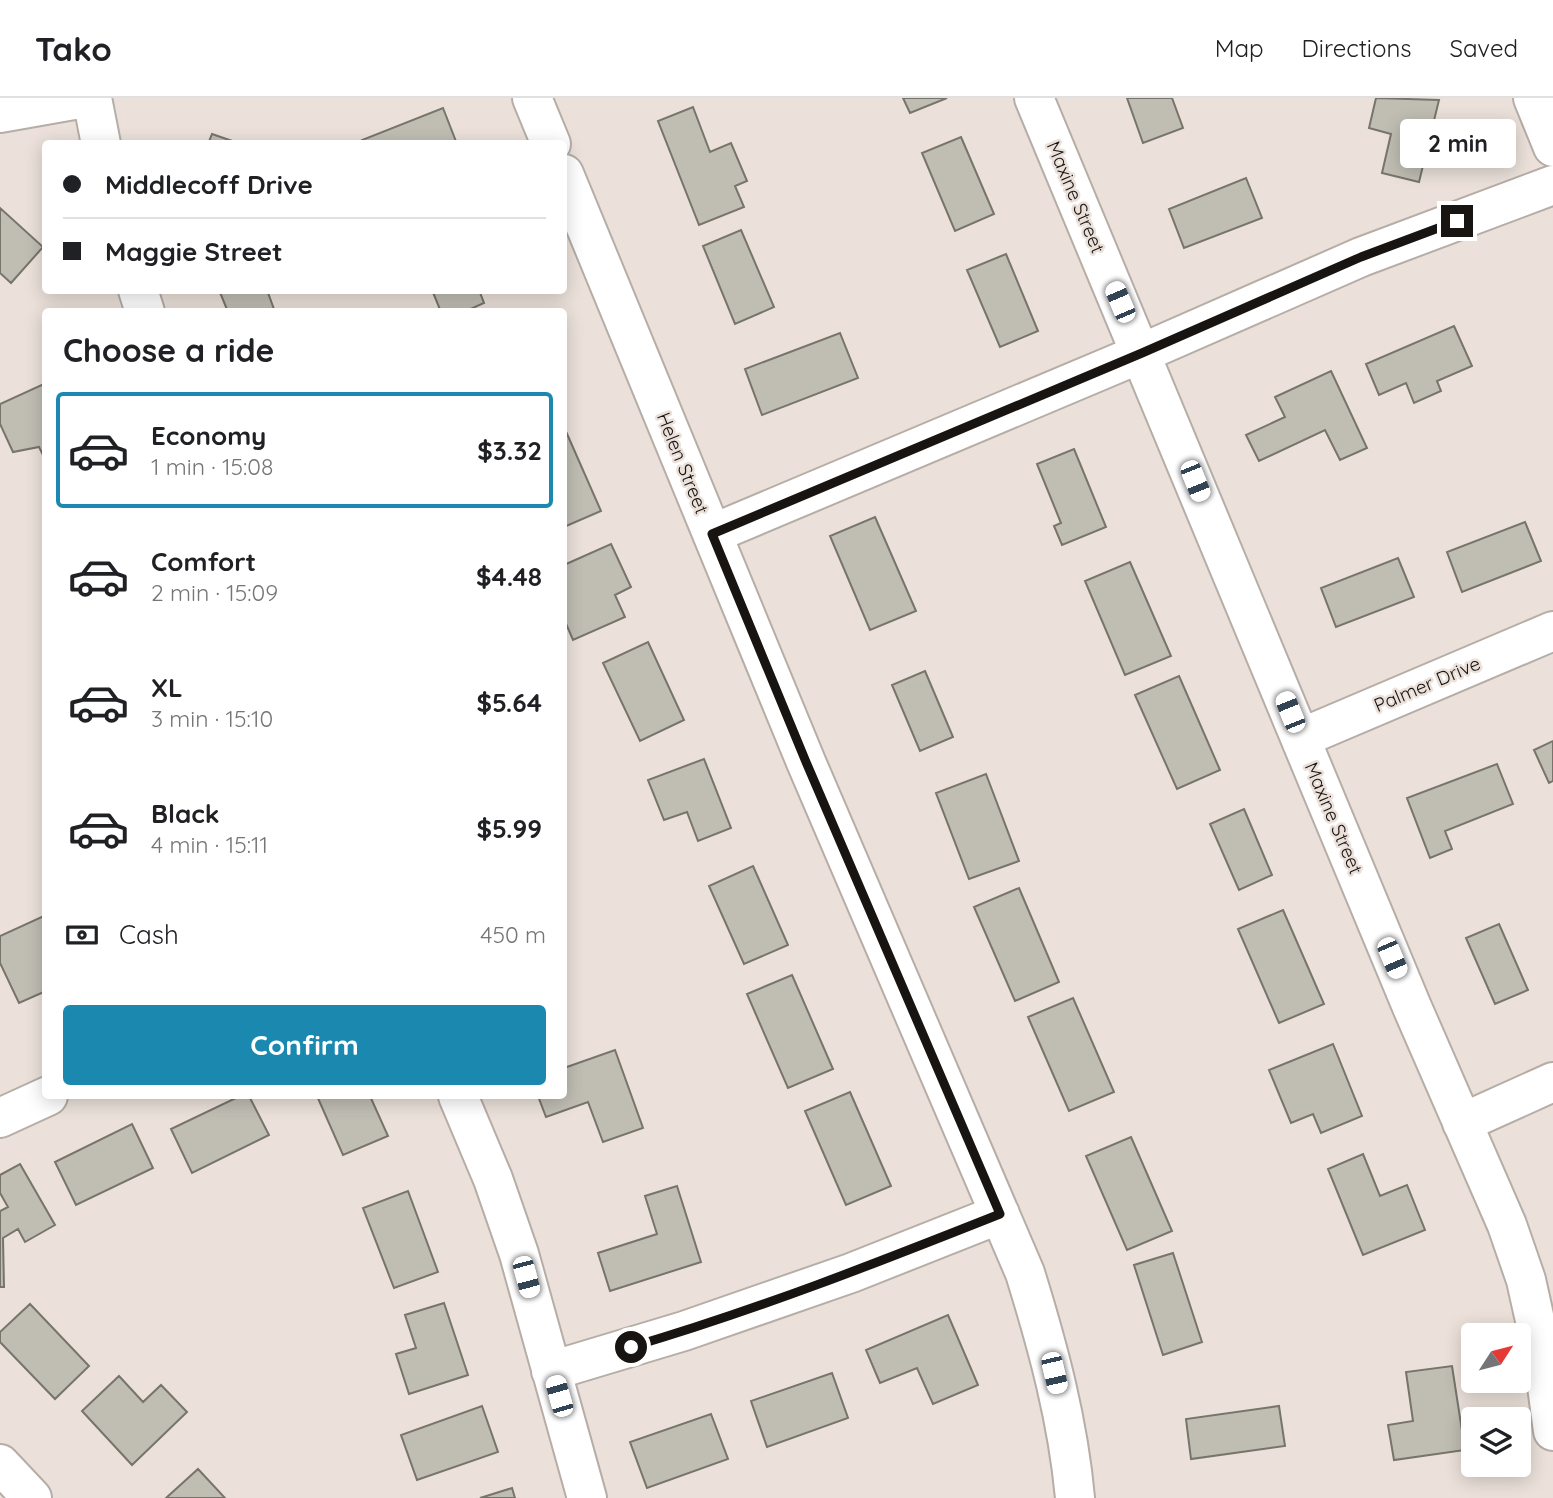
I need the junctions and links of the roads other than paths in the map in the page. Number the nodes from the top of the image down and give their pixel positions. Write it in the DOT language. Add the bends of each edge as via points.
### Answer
graph roads {
  1 [pos="85,98"];
  2 [pos="92,98"];
  3 [pos="532,98"];
  4 [pos="1034,98"];
  5 [pos="1533,98"];
  6 [pos="0,113"];
  7 [pos="100,140"];
  8 [pos="549,140"];
  9 [pos="1553,147"];
  10 [pos="567,181"];
  11 [pos="1553,185"];
  12 [pos="1142,353"];
  13 [pos="712,534"];
  14 [pos="1553,631"];
  15 [pos="1301,738"];
  16 [pos="1553,1082"];
  17 [pos="42,1099"];
  18 [pos="459,1099"];
  19 [pos="0,1118"];
  20 [pos="1462,1123"];
  21 [pos="1000,1214"];
  22 [pos="551,1371"];
  23 [pos="1553,1431"];
  24 [pos="0,1464"];
  25 [pos="32,1498"];
  26 [pos="587,1498"];
  27 [pos="1075,1498"];
  1 -- 6 [label="street"];
  2 -- 7 [label="street"];
  3 -- 8 [label="street"];
  4 -- 12 [label="street, Maxine Street"];
  5 -- 9 [label="street"];
  10 -- 13 [label="street, Helen Street"];
  11 -- 12 [label="street" via="1361,257"];
  12 -- 13 [label="street"];
  12 -- 15 [label="street, Maxine Street"];
  13 -- 21 [label="street, Helen Street"];
  14 -- 15 [label="street, Palmer Drive"];
  15 -- 20 [label="street, Maxine Street"];
  16 -- 20 [label="street"];
  17 -- 19 [label="street"];
  18 -- 22 [label="street" via="519,1254"];
  20 -- 23 [label="street, Maxine Street" via="1526,1280 1544,1356"];
  21 -- 22 [label="street" via="825,1282"];
  21 -- 27 [label="street, Helen Street" via="1025,1273 1048,1348"];
  22 -- 26 [label="street"];
  24 -- 25 [label="street"];
}
